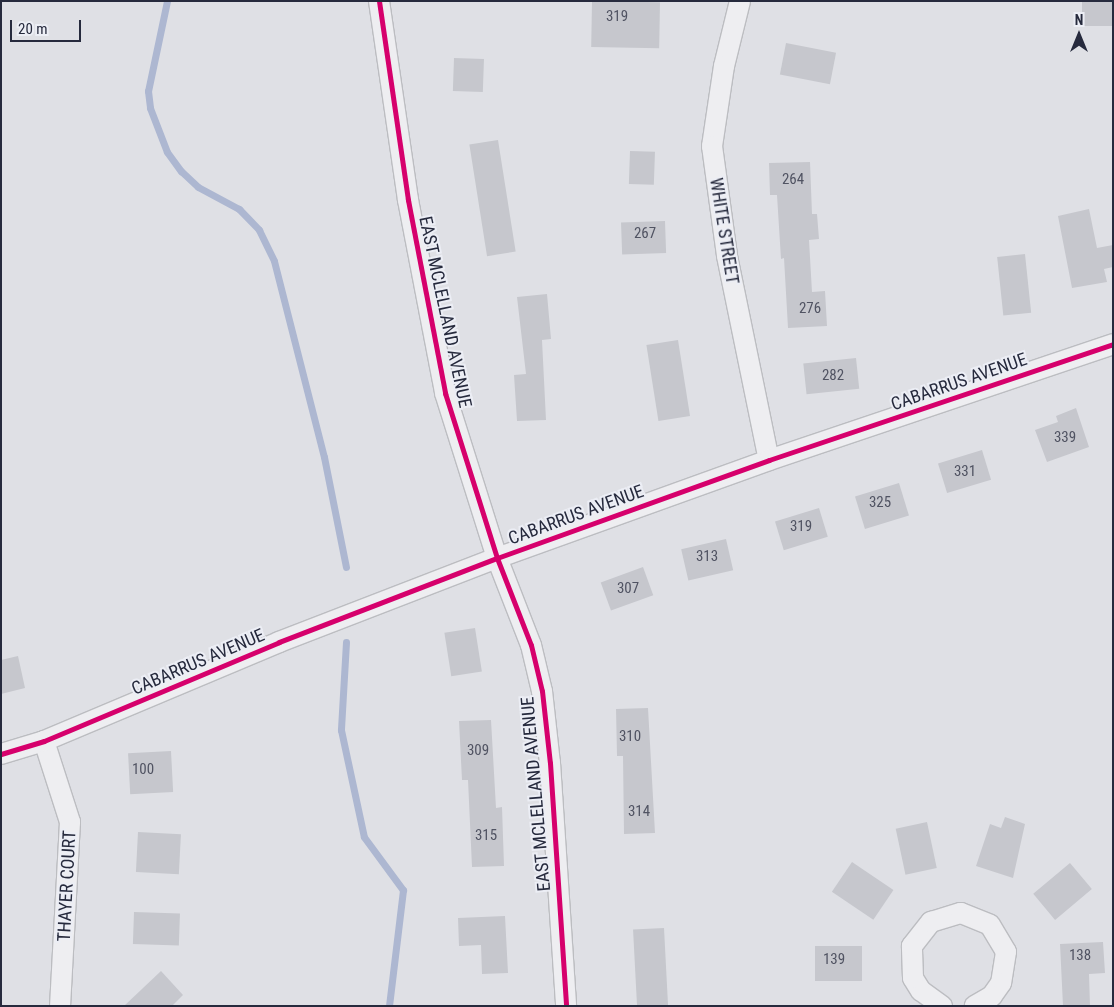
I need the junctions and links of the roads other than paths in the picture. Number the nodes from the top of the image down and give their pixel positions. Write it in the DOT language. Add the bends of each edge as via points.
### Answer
graph roads {
  1 [pos="379,1"];
  2 [pos="740,1"];
  3 [pos="1113,344"];
  4 [pos="770,460"];
  5 [pos="497,558"];
  6 [pos="44,741"];
  7 [pos="1,754"];
  8 [pos="60,1006"];
  9 [pos="566,1006"];
  10 [pos="942,1006"];
  11 [pos="975,1006"];
  1 -- 5 [label="street, EAST MCLELLAND AVENUE" via="408,200 445,393"];
  2 -- 4 [label="street, WHITE STREET" via="724,66 712,146 727,256"];
  3 -- 4 [label="street, CABARRUS AVENUE"];
  4 -- 5 [label="street, CABARRUS AVENUE"];
  5 -- 6 [label="street, CABARRUS AVENUE" via="279,642"];
  5 -- 9 [label="street, EAST MCLELLAND AVENUE" via="531,645 542,691 550,762"];
  6 -- 7 [label="street, CABARRUS AVENUE"];
  6 -- 8 [label="street, THAYER COURT" via="71,830"];
  10 -- 11 [label="street" via="921,991 913,978 912,946 931,922 961,913 990,925 1006,952 1001,983 992,996"];
}
